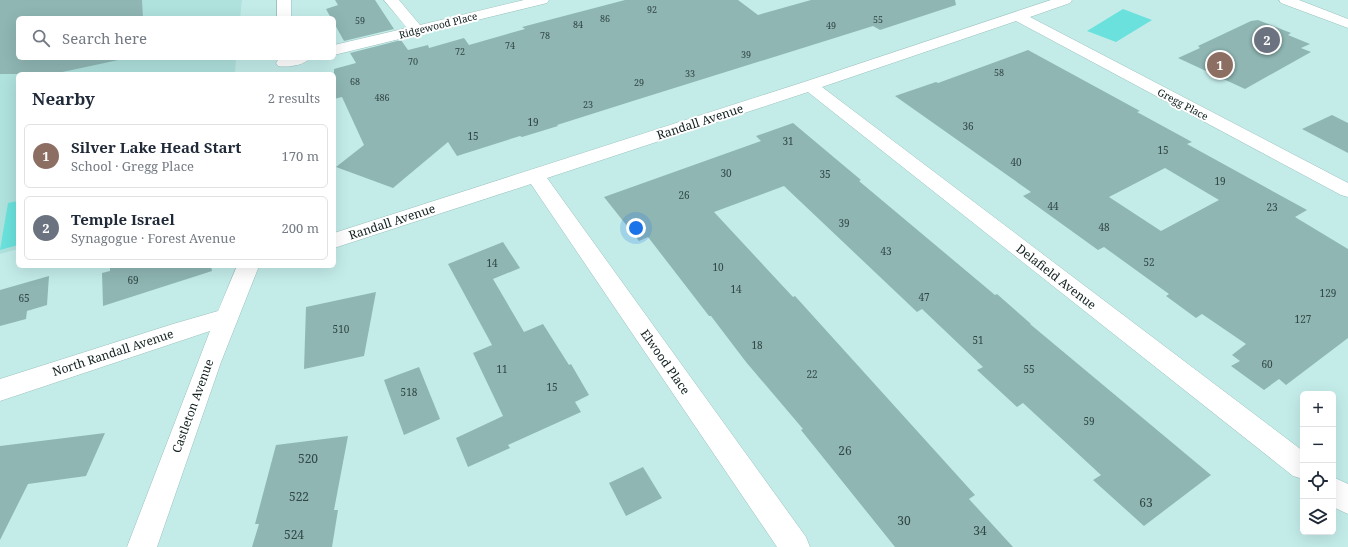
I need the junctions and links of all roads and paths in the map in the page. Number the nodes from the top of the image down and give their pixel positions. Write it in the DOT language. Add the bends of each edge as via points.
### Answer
graph roads {
  1 [pos="284,0"];
  2 [pos="391,0"];
  3 [pos="542,0"];
  4 [pos="1065,0"];
  5 [pos="1286,0"];
  6 [pos="284,16"];
  7 [pos="1017,16"];
  8 [pos="1348,24"];
  9 [pos="417,30"];
  10 [pos="336,50"];
  11 [pos="297,60"];
  12 [pos="284,65"];
  13 [pos="810,86"];
  14 [pos="535,176"];
  15 [pos="1348,191"];
  16 [pos="336,240"];
  17 [pos="250,268"];
  18 [pos="228,317"];
  19 [pos="0,390"];
  20 [pos="1300,465"];
  21 [pos="1336,492"];
  22 [pos="1348,501"];
  23 [pos="142,547"];
  24 [pos="795,547"];
  1 -- 6 [label="street"];
  2 -- 9 [label="street"];
  3 -- 9 [label="street, Ridgewood Place"];
  4 -- 7 [label="street, Randall Avenue"];
  5 -- 8 [label="street"];
  7 -- 13 [label="street, Randall Avenue"];
  7 -- 15 [label="street, Gregg Place"];
  9 -- 10 [label="street, Ridgewood Place"];
  11 -- 12 [label="street"];
  13 -- 14 [label="street, Randall Avenue"];
  13 -- 20 [label="street, Delafield Avenue"];
  14 -- 16 [label="street, Randall Avenue"];
  14 -- 24 [label="street, Elwood Place"];
  17 -- 18 [label="street, Castleton Avenue"];
  18 -- 19 [label="street, North Randall Avenue"];
  18 -- 23 [label="street, Castleton Avenue" via="209,362"];
  21 -- 22 [label="street"];
}
